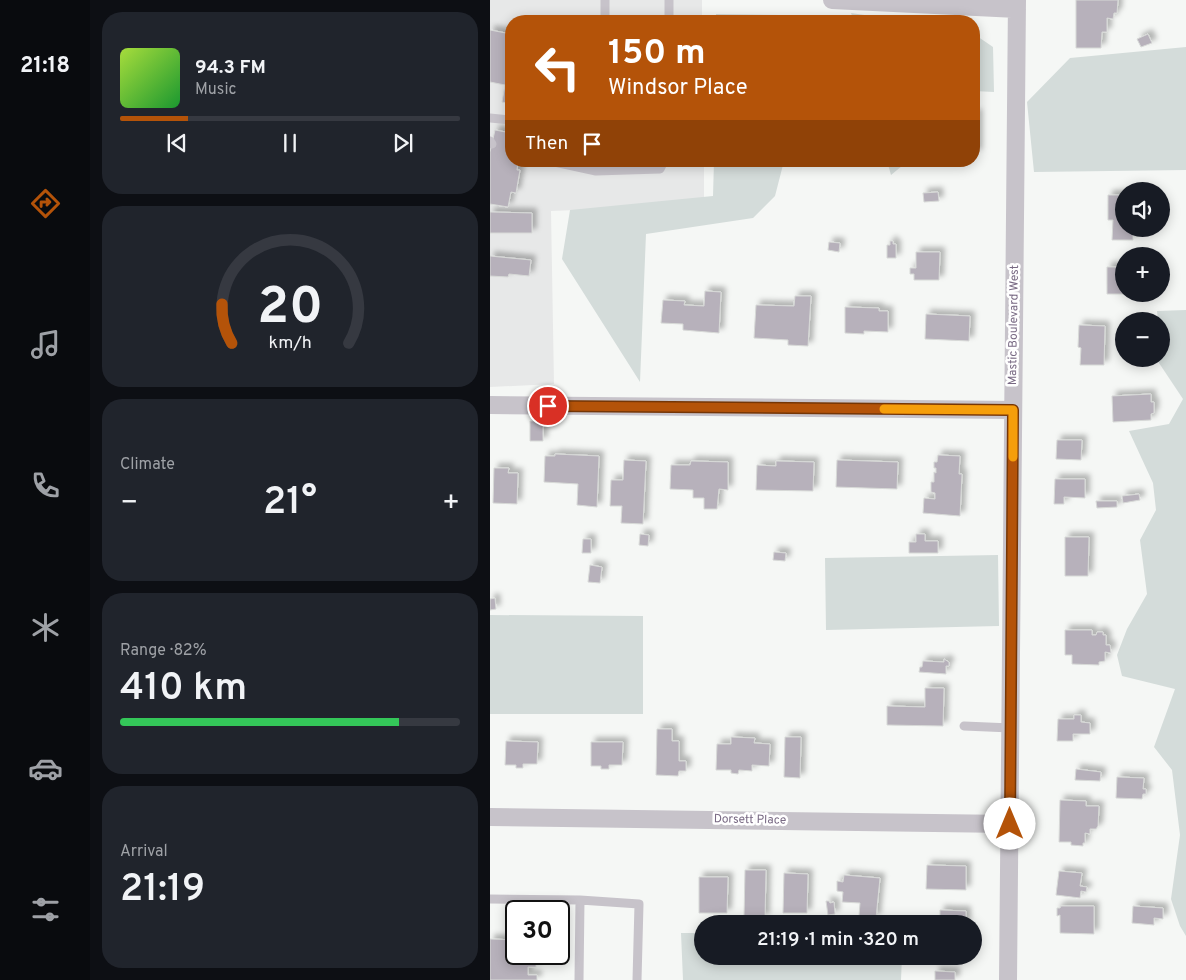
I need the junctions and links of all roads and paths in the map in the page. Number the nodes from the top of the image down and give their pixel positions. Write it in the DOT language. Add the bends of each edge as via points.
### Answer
graph roads {
  1 [pos="605,0"];
  2 [pos="669,0"];
  3 [pos="832,0"];
  4 [pos="1017,5"];
  5 [pos="605,15"];
  6 [pos="668,15"];
  7 [pos="490,118"];
  8 [pos="505,119"];
  9 [pos="578,167"];
  10 [pos="661,167"];
  11 [pos="490,405"];
  12 [pos="1013,410"];
  13 [pos="964,726"];
  14 [pos="1011,728"];
  15 [pos="490,816"];
  16 [pos="1010,824"];
  17 [pos="490,899"];
  18 [pos="580,900"];
  19 [pos="578,980"];
  20 [pos="637,980"];
  21 [pos="1008,980"];
  1 -- 5 [label="lane"];
  2 -- 6 [label="lane"];
  3 -- 4 [label="street"];
  4 -- 12 [label="street, Mastic Boulevard West"];
  7 -- 8 [label="lane"];
  9 -- 10 [label="lane" via="596,171"];
  11 -- 12 [label="street"];
  12 -- 14 [label="street, Mastic Boulevard West"];
  13 -- 14 [label="lane"];
  14 -- 16 [label="street, Mastic Boulevard West"];
  15 -- 16 [label="street, Dorsett Place"];
  16 -- 21 [label="street, Mastic Boulevard West"];
  17 -- 18 [label="lane"];
  18 -- 19 [label="lane"];
  18 -- 20 [label="lane" via="639,904"];
}
